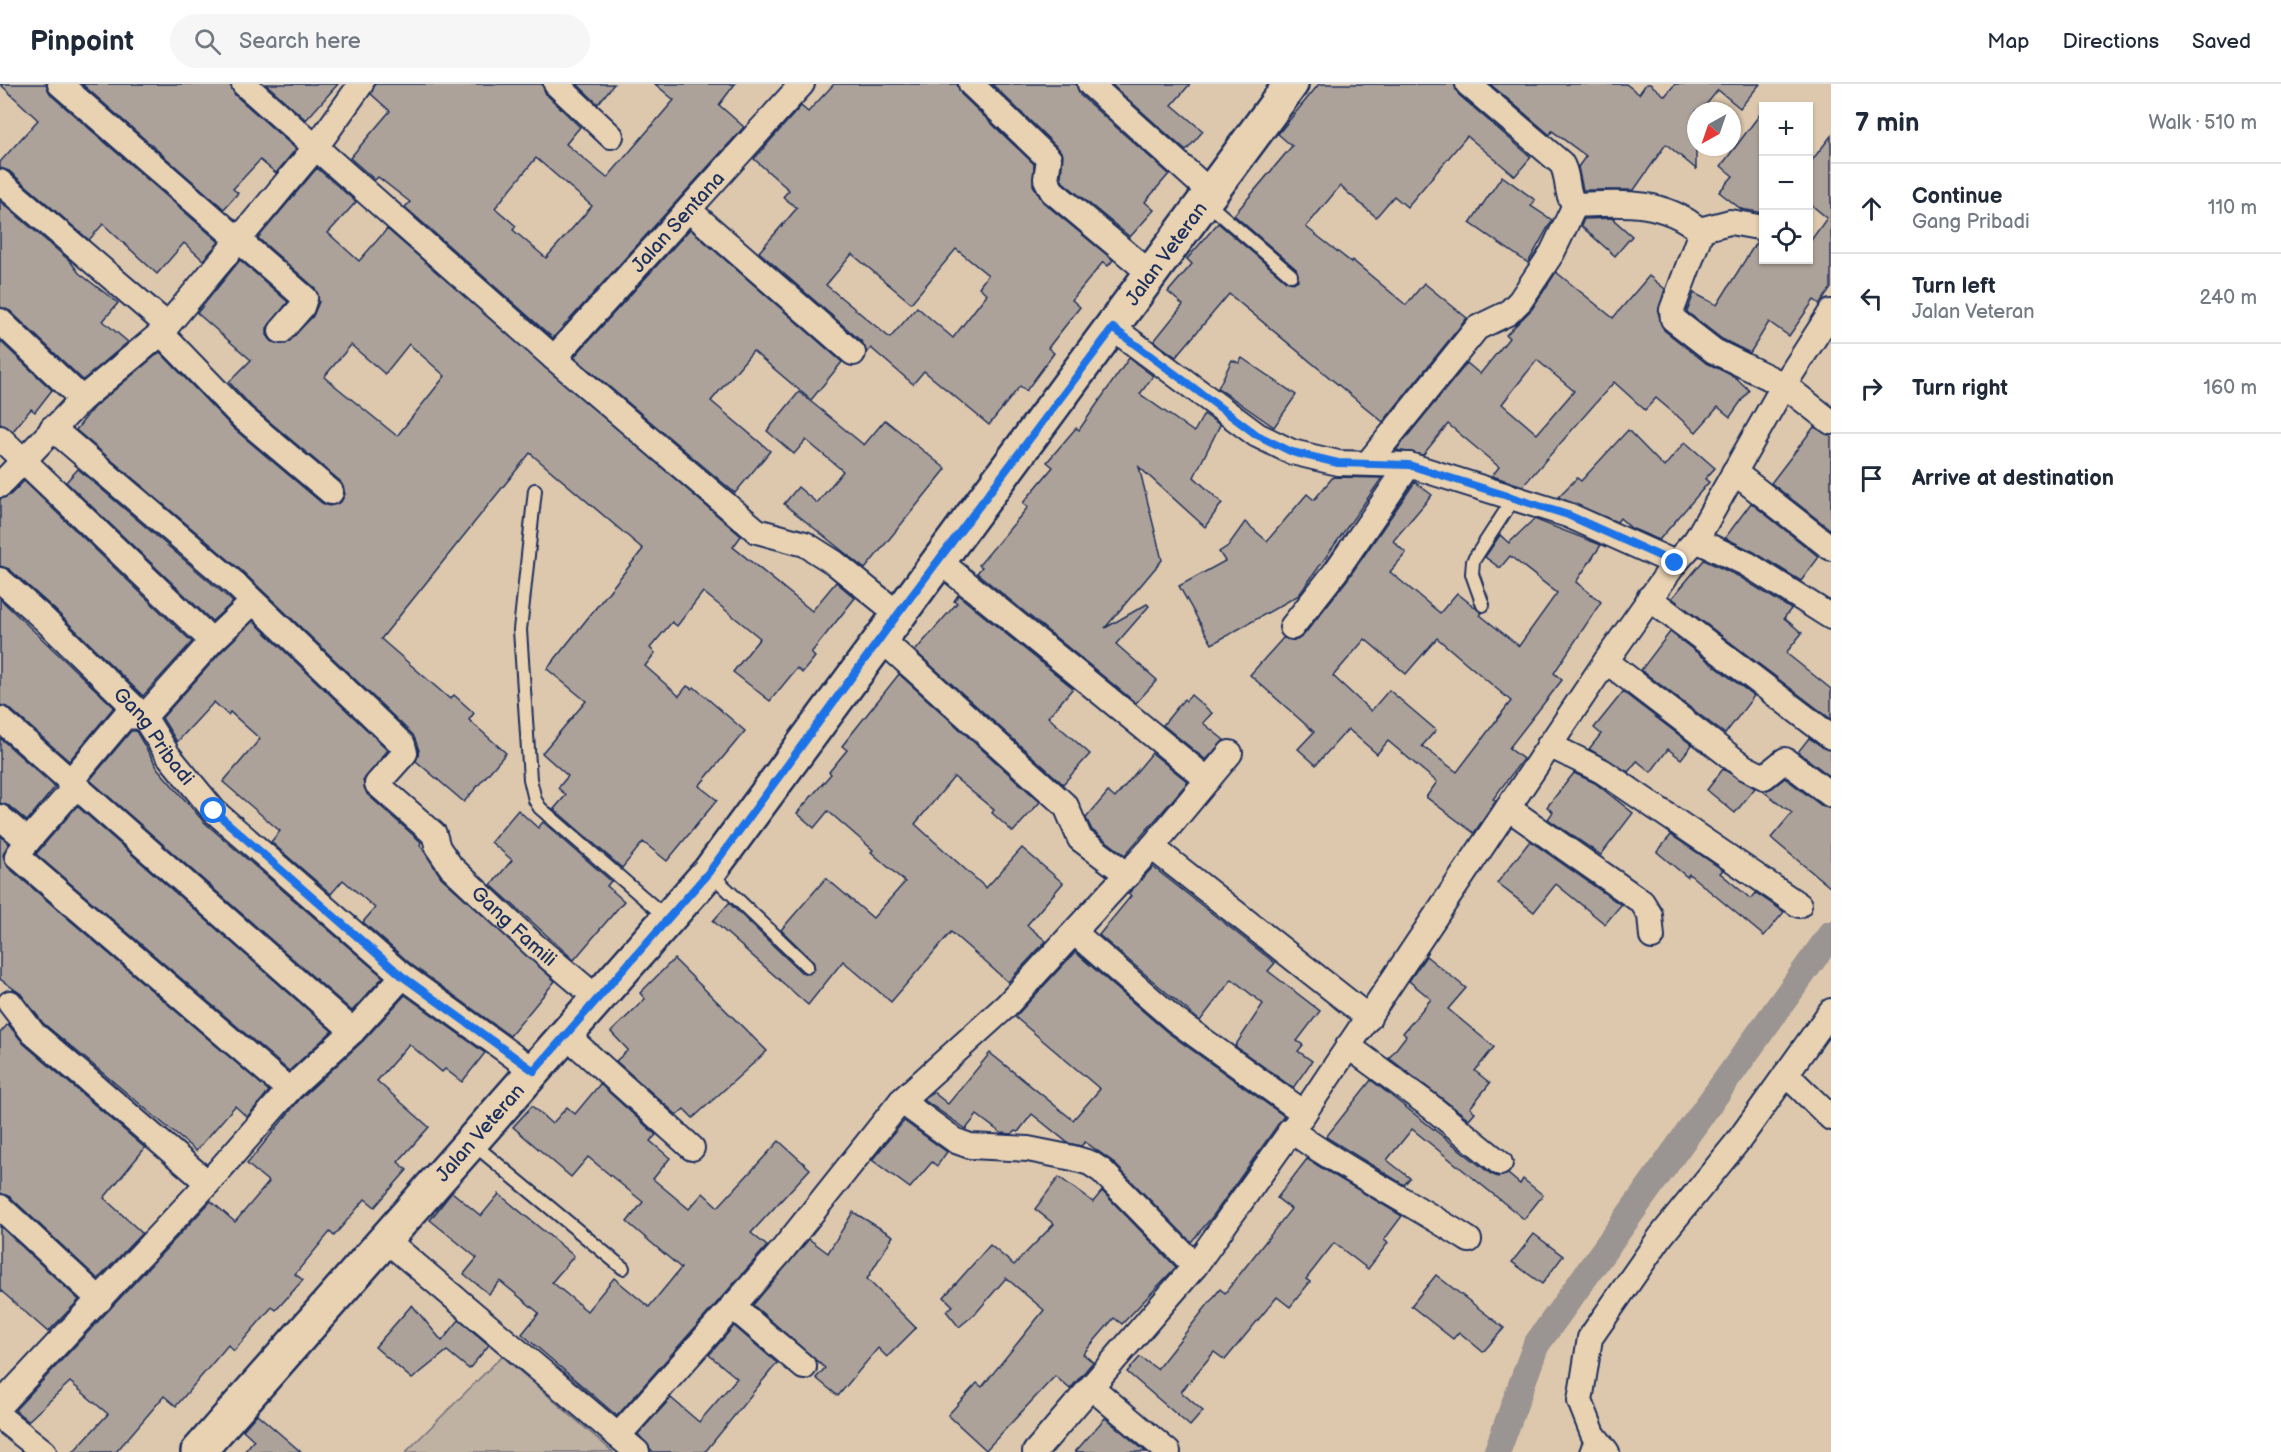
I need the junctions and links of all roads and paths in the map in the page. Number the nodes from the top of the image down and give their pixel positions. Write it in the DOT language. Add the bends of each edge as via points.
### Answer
graph roads {
  1 [pos="60,84"];
  2 [pos="244,84"];
  3 [pos="361,84"];
  4 [pos="556,84"];
  5 [pos="802,84"];
  6 [pos="971,84"];
  7 [pos="1090,84"];
  8 [pos="1291,84"];
  9 [pos="1468,84"];
  10 [pos="611,135"];
  11 [pos="316,147"];
  12 [pos="0,182"];
  13 [pos="1208,197"];
  14 [pos="1575,206"];
  15 [pos="689,210"];
  16 [pos="1759,227"];
  17 [pos="1699,230"];
  18 [pos="238,240"];
  19 [pos="1150,274"];
  20 [pos="1291,275"];
  21 [pos="1831,314"];
  22 [pos="0,321"];
  23 [pos="1113,328"];
  24 [pos="164,329"];
  25 [pos="281,331"];
  26 [pos="854,353"];
  27 [pos="554,358"];
  28 [pos="1784,385"];
  29 [pos="82,399"];
  30 [pos="1831,422"];
  31 [pos="52,428"];
  32 [pos="0,438"];
  33 [pos="24,458"];
  34 [pos="1368,463"];
  35 [pos="1409,465"];
  36 [pos="1734,472"];
  37 [pos="0,485"];
  38 [pos="535,490"];
  39 [pos="331,492"];
  40 [pos="1514,498"];
  41 [pos="1696,540"];
  42 [pos="1831,548"];
  43 [pos="938,560"];
  44 [pos="1675,563"];
  45 [pos="0,580"];
  46 [pos="1649,598"];
  47 [pos="252,603"];
  48 [pos="1483,605"];
  49 [pos="1831,617"];
  50 [pos="889,627"];
  51 [pos="1293,627"];
  52 [pos="212,641"];
  53 [pos="1606,661"];
  54 [pos="144,717"];
  55 [pos="0,719"];
  56 [pos="1831,737"];
  57 [pos="1549,745"];
  58 [pos="1230,753"];
  59 [pos="1208,780"];
  60 [pos="69,783"];
  61 [pos="1831,795"];
  62 [pos="1508,808"];
  63 [pos="0,817"];
  64 [pos="28,841"];
  65 [pos="1152,847"];
  66 [pos="709,872"];
  67 [pos="1128,875"];
  68 [pos="1799,905"];
  69 [pos="669,920"];
  70 [pos="1075,933"];
  71 [pos="1652,937"];
  72 [pos="807,966"];
  73 [pos="402,976"];
  74 [pos="598,999"];
  75 [pos="10,1003"];
  76 [pos="1831,1011"];
  77 [pos="1369,1018"];
  78 [pos="353,1031"];
  79 [pos="565,1034"];
  80 [pos="1348,1046"];
  81 [pos="534,1071"];
  82 [pos="1786,1074"];
  83 [pos="289,1090"];
  84 [pos="901,1101"];
  85 [pos="1831,1118"];
  86 [pos="1297,1122"];
  87 [pos="472,1142"];
  88 [pos="692,1148"];
  89 [pos="1500,1163"];
  90 [pos="208,1183"];
  91 [pos="0,1208"];
  92 [pos="385,1239"];
  93 [pos="1469,1240"];
  94 [pos="1195,1266"];
  95 [pos="623,1268"];
  96 [pos="100,1300"];
  97 [pos="732,1306"];
  98 [pos="804,1367"];
  99 [pos="1091,1387"];
  100 [pos="0,1405"];
  101 [pos="0,1417"];
  102 [pos="618,1436"];
  103 [pos="1595,1446"];
  104 [pos="1037,1451"];
  105 [pos="44,1452"];
  106 [pos="198,1452"];
  107 [pos="637,1452"];
  108 [pos="1168,1452"];
  1 -- 18 [label="street"];
  2 -- 11 [label="street"];
  3 -- 11 [label="street"];
  4 -- 10 [label="street"];
  5 -- 15 [label="street, Jalan Sentana"];
  6 -- 19 [label="street" via="1049,159 1046,179 1052,191"];
  7 -- 13 [label="street"];
  8 -- 13 [label="main road, Jalan Veteran"];
  9 -- 14 [label="street" via="1562,163 1567,192"];
  11 -- 18 [label="street"];
  11 -- 27 [label="street"];
  12 -- 24 [label="street"];
  13 -- 19 [label="main road, Jalan Veteran"];
  13 -- 20 [label="lane"];
  14 -- 17 [label="street" via="1663,208"];
  14 -- 34 [label="street" via="1552,253 1520,301 1508,313 1477,328"];
  15 -- 26 [label="street"];
  15 -- 27 [label="street, Jalan Sentana"];
  16 -- 17 [label="street" via="1730,222"];
  17 -- 28 [label="street" via="1672,320 1714,351"];
  18 -- 24 [label="street"];
  18 -- 25 [label="street" via="305,298"];
  19 -- 23 [label="main road, Jalan Veteran"];
  21 -- 28 [label="street"];
  22 -- 29 [label="street"];
  23 -- 34 [label="street" via="1257,435 1301,454 1338,463"];
  23 -- 43 [label="main road, Jalan Veteran"];
  24 -- 29 [label="street"];
  24 -- 39 [label="street" via="242,417"];
  27 -- 50 [label="street" via="757,531 805,544 835,563"];
  28 -- 30 [label="street"];
  28 -- 36 [label="street"];
  29 -- 31 [label="street"];
  31 -- 33 [label="street"];
  31 -- 47 [label="street" via="205,557"];
  32 -- 33 [label="street"];
  33 -- 37 [label="street"];
  33 -- 52 [label="street"];
  34 -- 35 [label="street"];
  35 -- 40 [label="street"];
  35 -- 51 [label="street"];
  36 -- 41 [label="street"];
  36 -- 42 [label="street"];
  38 -- 69 [label="lane" via="520,630 528,760 535,800"];
  40 -- 44 [label="street" via="1568,515"];
  40 -- 48 [label="lane" via="1473,561 1472,574"];
  41 -- 44 [label="street"];
  41 -- 49 [label="street" via="1747,564"];
  43 -- 50 [label="main road, Jalan Veteran"];
  43 -- 59 [label="street"];
  44 -- 46 [label="street"];
  45 -- 54 [label="street, Gang Pribadi"];
  46 -- 53 [label="street"];
  46 -- 56 [label="street"];
  47 -- 52 [label="street"];
  47 -- 74 [label="street, Gang Famili" via="405,747 405,753 377,784 434,834 451,867 477,893"];
  50 -- 66 [label="main road, Jalan Veteran"];
  50 -- 67 [label="street" via="1066,806 1080,839"];
  52 -- 54 [label="street"];
  53 -- 57 [label="street"];
  53 -- 61 [label="street" via="1744,767 1764,777 1785,760"];
  54 -- 60 [label="street" via="125,716"];
  54 -- 73 [label="street, Gang Pribadi" via="168,755 214,811"];
  55 -- 60 [label="street"];
  57 -- 62 [label="street"];
  57 -- 68 [label="street" via="1602,771"];
  58 -- 59 [label="street"];
  59 -- 65 [label="street"];
  60 -- 64 [label="street" via="70,793"];
  60 -- 78 [label="street"];
  62 -- 71 [label="street" via="1642,902 1650,915"];
  62 -- 77 [label="street"];
  63 -- 64 [label="street"];
  64 -- 83 [label="street" via="17,856"];
  65 -- 67 [label="street"];
  65 -- 77 [label="street"];
  66 -- 69 [label="main road, Jalan Veteran"];
  66 -- 72 [label="lane"];
  67 -- 70 [label="street"];
  69 -- 74 [label="main road, Jalan Veteran"];
  70 -- 84 [label="street" via="1006,1006"];
  70 -- 86 [label="street"];
  73 -- 78 [label="street"];
  73 -- 81 [label="street, Gang Pribadi"];
  74 -- 79 [label="main road, Jalan Veteran"];
  75 -- 90 [label="street" via="33,1033"];
  76 -- 82 [label="street"];
  77 -- 80 [label="street"];
  78 -- 83 [label="street"];
  79 -- 81 [label="main road, Jalan Veteran"];
  79 -- 88 [label="street"];
  80 -- 86 [label="street"];
  80 -- 89 [label="street"];
  81 -- 87 [label="main road, Jalan Veteran"];
  82 -- 85 [label="street"];
  82 -- 103 [label="street" via="1739,1140 1661,1236 1590,1338 1580,1401"];
  83 -- 90 [label="street"];
  84 -- 94 [label="street" via="956,1141 970,1146 1028,1149 1090,1163"];
  84 -- 97 [label="street" via="817,1209"];
  86 -- 93 [label="street" via="1329,1158"];
  86 -- 94 [label="street"];
  87 -- 92 [label="main road, Jalan Veteran"];
  87 -- 95 [label="lane"];
  90 -- 96 [label="street"];
  91 -- 96 [label="street"];
  92 -- 102 [label="street"];
  92 -- 106 [label="main road, Jalan Veteran"];
  94 -- 99 [label="street"];
  96 -- 100 [label="street"];
  97 -- 98 [label="street"];
  97 -- 102 [label="street"];
  99 -- 104 [label="street"];
  99 -- 108 [label="street"];
  101 -- 105 [label="street"];
  102 -- 107 [label="street"];
}
